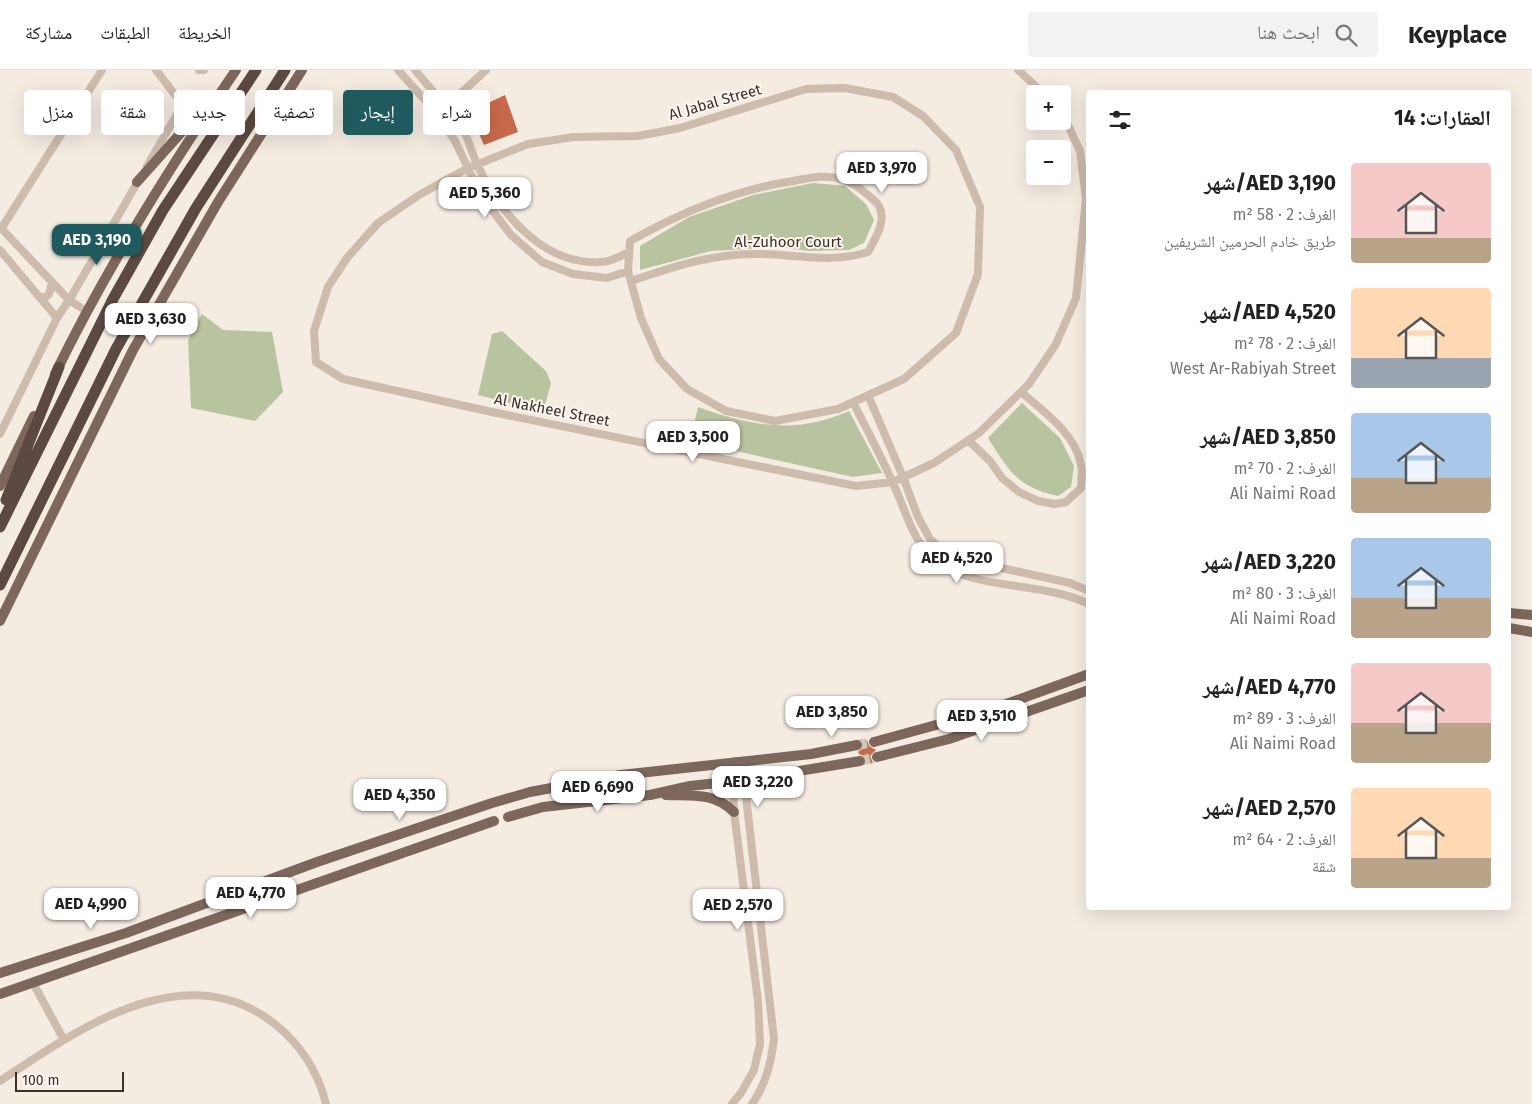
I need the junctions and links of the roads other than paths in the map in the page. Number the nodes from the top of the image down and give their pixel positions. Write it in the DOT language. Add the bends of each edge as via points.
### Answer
graph roads {
  1 [pos="102,70"];
  2 [pos="156,70"];
  3 [pos="199,70"];
  4 [pos="204,70"];
  5 [pos="256,70"];
  6 [pos="285,70"];
  7 [pos="302,70"];
  8 [pos="398,70"];
  9 [pos="414,70"];
  10 [pos="486,70"];
  11 [pos="1018,70"];
  12 [pos="233,73"];
  13 [pos="1034,85"];
  14 [pos="432,90"];
  15 [pos="464,90"];
  16 [pos="423,98"];
  17 [pos="1070,130"];
  18 [pos="450,135"];
  19 [pos="466,135"];
  20 [pos="477,164"];
  21 [pos="468,168"];
  22 [pos="137,182"];
  23 [pos="1,228"];
  24 [pos="0,250"];
  25 [pos="629,252"];
  26 [pos="628,271"];
  27 [pos="631,281"];
  28 [pos="52,282"];
  29 [pos="40,297"];
  30 [pos="69,300"];
  31 [pos="86,311"];
  32 [pos="57,318"];
  33 [pos="58,367"];
  34 [pos="1020,392"];
  35 [pos="868,395"];
  36 [pos="853,402"];
  37 [pos="0,434"];
  38 [pos="968,440"];
  39 [pos="903,477"];
  40 [pos="893,482"];
  41 [pos="0,486"];
  42 [pos="0,515"];
  43 [pos="0,527"];
  44 [pos="0,585"];
  45 [pos="1086,590"];
  46 [pos="1086,603"];
  47 [pos="1511,612"];
  48 [pos="1532,615"];
  49 [pos="0,621"];
  50 [pos="1511,628"];
  51 [pos="1532,632"];
  52 [pos="1086,675"];
  53 [pos="1086,691"];
  54 [pos="894,737"];
  55 [pos="874,742"];
  56 [pos="857,745"];
  57 [pos="845,748"];
  58 [pos="898,752"];
  59 [pos="877,757"];
  60 [pos="860,760"];
  61 [pos="735,761"];
  62 [pos="848,763"];
  63 [pos="744,780"];
  64 [pos="733,781"];
  65 [pos="650,795"];
  66 [pos="734,812"];
  67 [pos="508,816"];
  68 [pos="494,821"];
  69 [pos="0,973"];
  70 [pos="33,983"];
  71 [pos="0,994"];
  72 [pos="64,1040"];
  73 [pos="0,1081"];
  74 [pos="326,1104"];
  75 [pos="732,1104"];
  76 [pos="752,1104"];
  1 -- 23 [label="street"];
  2 -- 22 [label="street" via="179,100 180,109"];
  3 -- 4 [label="street"];
  5 -- 43 [label="highway" via="164,210 118,291"];
  6 -- 44 [label="highway" via="196,208 116,349"];
  7 -- 49 [label="main road" via="218,202 134,350"];
  8 -- 16 [label="street"];
  9 -- 14 [label="street"];
  10 -- 15 [label="street"];
  11 -- 13 [label="street"];
  12 -- 22 [label="main road"];
  12 -- 31 [label="main road" via="137,221"];
  17 -- 34 [label="street, Al Nakheel Street" via="1080,151 1086,199 1076,298 1056,344"];
  18 -- 21 [label="street"];
  19 -- 20 [label="street"];
  20 -- 21 [label="street, Al Jabal Street"];
  20 -- 25 [label="street" via="511,218 527,236 546,247 567,257 592,262 603,262"];
  20 -- 35 [label="street, Al Jabal Street" via="528,144 574,137 638,136 680,128 806,89 845,88 893,97 923,116 956,150 980,207 978,274 956,333 904,378"];
  21 -- 26 [label="street" via="482,196 511,235 542,262 572,274 607,278"];
  21 -- 40 [label="street, Al Nakheel Street" via="378,222 347,258 328,287 314,331 316,362 343,379 492,412 856,486"];
  22 -- 30 [label="street"];
  23 -- 28 [label="street"];
  24 -- 29 [label="street"];
  25 -- 26 [label="street"];
  25 -- 27 [label="street, Al-Zuhoor Court" via="630,241 693,208 734,194 818,176 842,179 862,189 878,206 882,221 868,252 854,256 815,259 757,254 712,257"];
  26 -- 27 [label="street, Al Jabal Street"];
  27 -- 36 [label="street, Al Jabal Street" via="641,318 660,359 687,389 726,411 775,421 838,409"];
  28 -- 29 [label="street" via="49,294"];
  28 -- 30 [label="street"];
  29 -- 32 [label="street"];
  30 -- 31 [label="street"];
  30 -- 32 [label="street"];
  31 -- 33 [label="main road"];
  32 -- 37 [label="street"];
  33 -- 41 [label="main road"];
  33 -- 42 [label="highway"];
  34 -- 38 [label="street, Al Nakheel Street"];
  34 -- 38 [label="street" via="1053,420 1073,443 1081,465 1081,488 1066,502 1038,501 1019,492"];
  35 -- 36 [label="street, Al Jabal Street"];
  35 -- 39 [label="street"];
  36 -- 40 [label="street"];
  38 -- 39 [label="street, Al Nakheel Street" via="934,463"];
  39 -- 40 [label="street, Al Nakheel Street"];
  39 -- 45 [label="street" via="930,539 946,552 965,560 1070,583"];
  40 -- 46 [label="street" via="909,526 933,559 972,578 1053,593"];
  47 -- 48 [label="main road"];
  50 -- 51 [label="main road"];
  52 -- 54 [label="main road" via="987,711"];
  53 -- 58 [label="main road" via="973,732"];
  54 -- 55 [label="main road"];
  54 -- 58 [label="main road" via="889,747"];
  56 -- 57 [label="main road"];
  57 -- 61 [label="main road"];
  57 -- 62 [label="main road" via="853,754"];
  58 -- 59 [label="main road"];
  60 -- 62 [label="main road"];
  61 -- 63 [label="street"];
  61 -- 64 [label="street"];
  61 -- 69 [label="main road" via="566,784 492,803"];
  62 -- 63 [label="main road"];
  63 -- 64 [label="main road"];
  63 -- 76 [label="street" via="774,1038 765,1082"];
  64 -- 65 [label="main road"];
  64 -- 66 [label="street"];
  65 -- 66 [label="main road" via="704,796 721,800"];
  65 -- 67 [label="main road" via="543,807"];
  66 -- 75 [label="street" via="758,1001 760,1044 754,1070"];
  68 -- 70 [label="main road"];
  70 -- 71 [label="main road"];
  70 -- 72 [label="street"];
  72 -- 73 [label="street"];
  72 -- 74 [label="street" via="106,1018 156,999 191,995 223,999 260,1014 288,1036 312,1066"];
}
